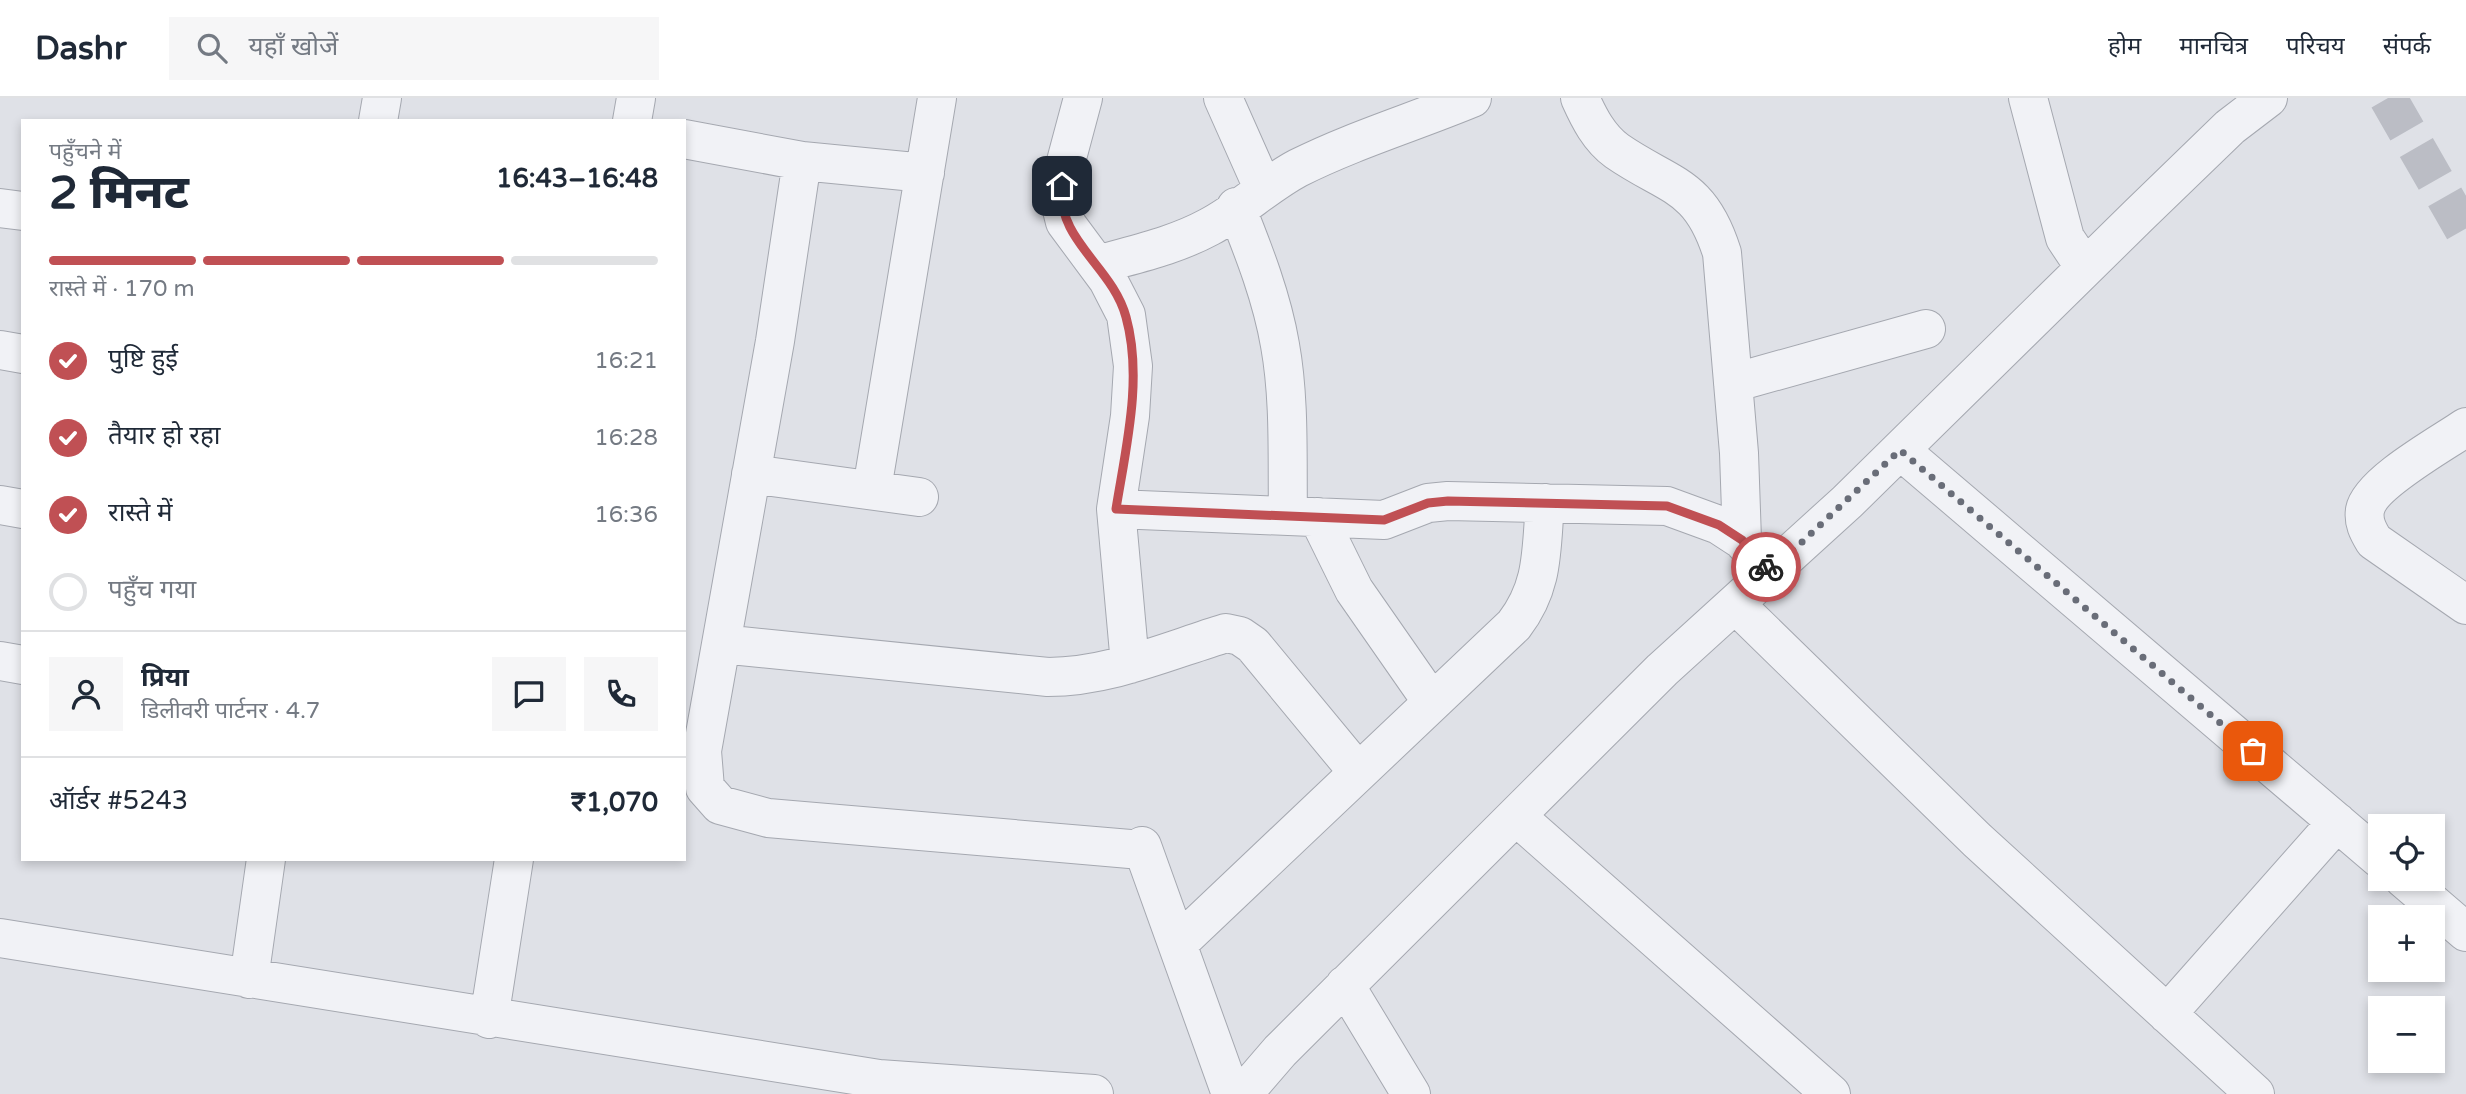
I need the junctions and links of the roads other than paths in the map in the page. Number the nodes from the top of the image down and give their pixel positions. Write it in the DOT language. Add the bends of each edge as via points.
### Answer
graph roads {
  1 [pos="382,98"];
  2 [pos="636,98"];
  3 [pos="937,98"];
  4 [pos="1083,98"];
  5 [pos="1223,98"];
  6 [pos="1472,98"];
  7 [pos="1580,98"];
  8 [pos="2028,98"];
  9 [pos="2268,98"];
  10 [pos="379,119"];
  11 [pos="632,119"];
  12 [pos="686,139"];
  13 [pos="802,160"];
  14 [pos="925,173"];
  15 [pos="1250,198"];
  16 [pos="0,208"];
  17 [pos="21,211"];
  18 [pos="1097,265"];
  19 [pos="2085,268"];
  20 [pos="1926,329"];
  21 [pos="0,350"];
  22 [pos="21,354"];
  23 [pos="1733,383"];
  24 [pos="2466,427"];
  25 [pos="1900,450"];
  26 [pos="751,474"];
  27 [pos="872,489"];
  28 [pos="919,497"];
  29 [pos="1545,503"];
  30 [pos="0,505"];
  31 [pos="21,509"];
  32 [pos="1116,509"];
  33 [pos="1303,516"];
  34 [pos="1742,540"];
  35 [pos="1770,572"];
  36 [pos="1735,604"];
  37 [pos="2466,605"];
  38 [pos="721,644"];
  39 [pos="0,661"];
  40 [pos="1130,664"];
  41 [pos="21,665"];
  42 [pos="1432,702"];
  43 [pos="1358,772"];
  44 [pos="702,802"];
  45 [pos="1516,816"];
  46 [pos="2337,822"];
  47 [pos="2368,849"];
  48 [pos="267,861"];
  49 [pos="514,861"];
  50 [pos="2418,891"];
  51 [pos="2466,932"];
  52 [pos="1187,935"];
  53 [pos="0,938"];
  54 [pos="248,979"];
  55 [pos="1345,985"];
  56 [pos="2167,1014"];
  57 [pos="489,1018"];
  58 [pos="1094,1094"];
  59 [pos="1231,1094"];
  60 [pos="1243,1094"];
  61 [pos="1411,1094"];
  62 [pos="1830,1094"];
  63 [pos="2255,1094"];
  1 -- 10 [label="street"];
  2 -- 11 [label="street"];
  3 -- 14 [label="street"];
  4 -- 18 [label="street" via="1060,202 1065,222"];
  5 -- 15 [label="street"];
  6 -- 15 [label="street" via="1368,136"];
  7 -- 23 [label="street" via="1590,120 1616,150 1687,192 1715,230 1722,253"];
  8 -- 19 [label="street" via="2065,238"];
  9 -- 19 [label="street" via="2230,127"];
  12 -- 13 [label="street"];
  13 -- 14 [label="street"];
  13 -- 26 [label="street"];
  14 -- 27 [label="street"];
  15 -- 18 [label="street" via="1180,241"];
  15 -- 33 [label="street" via="1281,347"];
  16 -- 17 [label="street"];
  18 -- 32 [label="street" via="1126,316 1133,366"];
  19 -- 25 [label="street"];
  20 -- 23 [label="street"];
  21 -- 22 [label="street"];
  23 -- 34 [label="street"];
  24 -- 37 [label="street" via="2372,496 2365,508 2365,525 2374,541"];
  25 -- 35 [label="street"];
  25 -- 46 [label="street"];
  26 -- 27 [label="street"];
  26 -- 38 [label="street"];
  27 -- 28 [label="street"];
  29 -- 33 [label="street" via="1428,503 1384,520"];
  29 -- 34 [label="street" via="1667,506 1719,525"];
  29 -- 42 [label="street" via="1539,576 1527,608 1494,647"];
  30 -- 31 [label="street"];
  32 -- 33 [label="street"];
  32 -- 40 [label="street"];
  33 -- 42 [label="street"];
  34 -- 35 [label="street"];
  35 -- 36 [label="street"];
  36 -- 45 [label="street"];
  36 -- 56 [label="street" via="1967,831"];
  38 -- 40 [label="street" via="1048,677 1076,677"];
  38 -- 44 [label="street" via="702,751"];
  39 -- 41 [label="street"];
  40 -- 43 [label="street" via="1226,633 1240,636 1253,645"];
  42 -- 43 [label="street"];
  43 -- 52 [label="street"];
  44 -- 59 [label="street" via="768,817 1136,848"];
  45 -- 55 [label="street"];
  45 -- 62 [label="street"];
  46 -- 47 [label="street"];
  46 -- 56 [label="street"];
  48 -- 54 [label="street"];
  49 -- 57 [label="street"];
  50 -- 51 [label="street"];
  53 -- 54 [label="street"];
  54 -- 57 [label="street"];
  55 -- 60 [label="street"];
  55 -- 61 [label="street"];
  56 -- 63 [label="street"];
  57 -- 58 [label="street" via="879,1079"];
}
